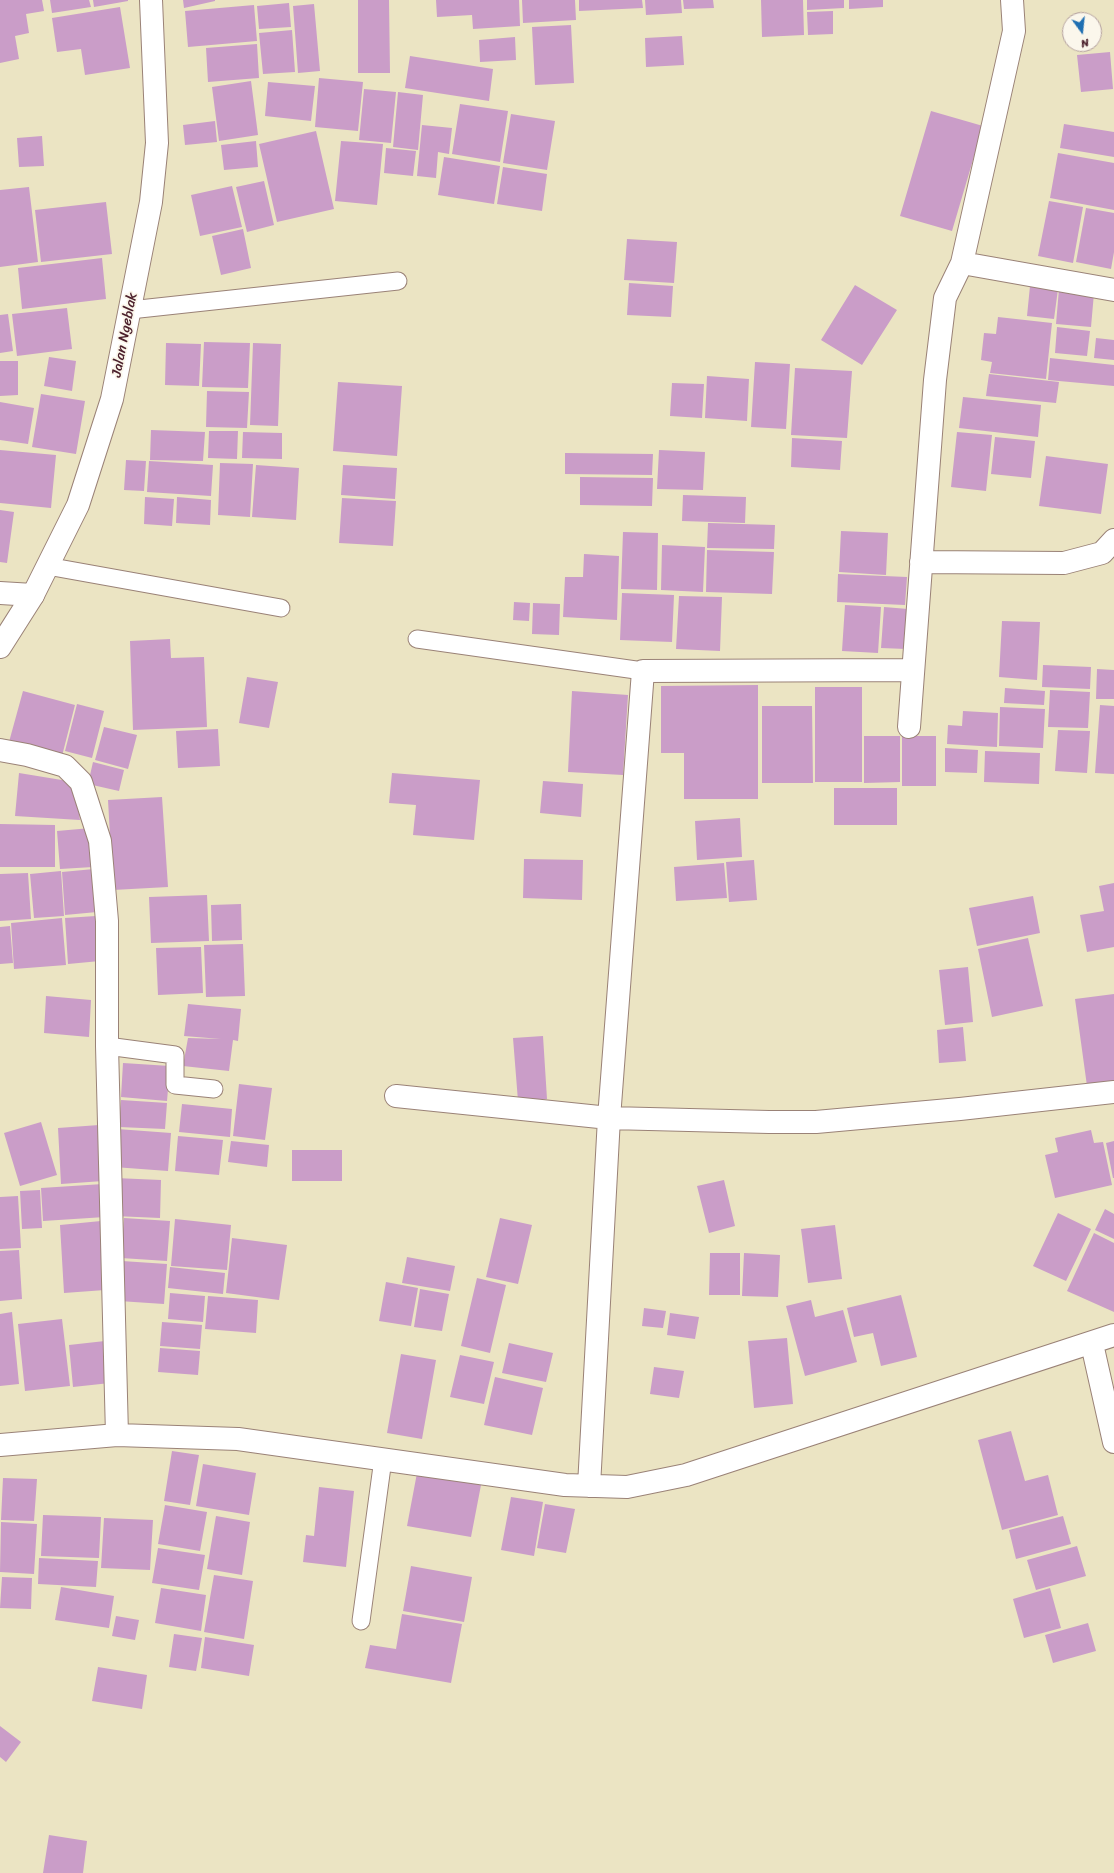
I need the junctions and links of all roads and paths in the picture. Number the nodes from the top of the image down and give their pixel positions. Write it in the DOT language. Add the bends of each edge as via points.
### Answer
graph roads {
  1 [pos="151,0"];
  2 [pos="1012,0"];
  3 [pos="962,263"];
  4 [pos="398,281"];
  5 [pos="1114,290"];
  6 [pos="130,310"];
  7 [pos="1114,540"];
  8 [pos="921,562"];
  9 [pos="48,566"];
  10 [pos="0,593"];
  11 [pos="33,595"];
  12 [pos="281,608"];
  13 [pos="417,639"];
  14 [pos="0,647"];
  15 [pos="912,670"];
  16 [pos="643,671"];
  17 [pos="909,728"];
  18 [pos="0,750"];
  19 [pos="107,1046"];
  20 [pos="214,1089"];
  21 [pos="1114,1092"];
  22 [pos="396,1096"];
  23 [pos="609,1118"];
  24 [pos="1114,1336"];
  25 [pos="1092,1344"];
  26 [pos="117,1435"];
  27 [pos="1114,1442"];
  28 [pos="0,1446"];
  29 [pos="383,1458"];
  30 [pos="589,1486"];
  31 [pos="361,1621"];
  1 -- 6 [label="street, Jalan Ngeblak" via="157,143 151,202"];
  2 -- 3 [label="street" via="1014,31"];
  3 -- 5 [label="street"];
  3 -- 8 [label="street" via="945,298 934,380"];
  4 -- 6 [label="lane"];
  6 -- 9 [label="street, Jalan Ngeblak" via="112,399 78,505"];
  7 -- 8 [label="street" via="1102,552 1064,563"];
  8 -- 15 [label="street"];
  9 -- 11 [label="street, Jalan Ngeblak"];
  9 -- 12 [label="lane"];
  10 -- 11 [label="street"];
  11 -- 14 [label="street, Jalan Ngeblak"];
  13 -- 16 [label="lane"];
  15 -- 16 [label="street"];
  15 -- 17 [label="street"];
  16 -- 23 [label="street"];
  18 -- 19 [label="street" via="65,766 81,782 100,841 107,921"];
  19 -- 20 [label="lane" via="175,1055 174,1085"];
  19 -- 26 [label="street"];
  21 -- 23 [label="street" via="816,1122"];
  22 -- 23 [label="street"];
  23 -- 30 [label="street"];
  24 -- 25 [label="street"];
  25 -- 27 [label="street"];
  25 -- 30 [label="street" via="686,1475 627,1487"];
  26 -- 28 [label="street"];
  26 -- 29 [label="street" via="238,1438"];
  29 -- 30 [label="street" via="565,1485"];
  29 -- 31 [label="lane"];
}
